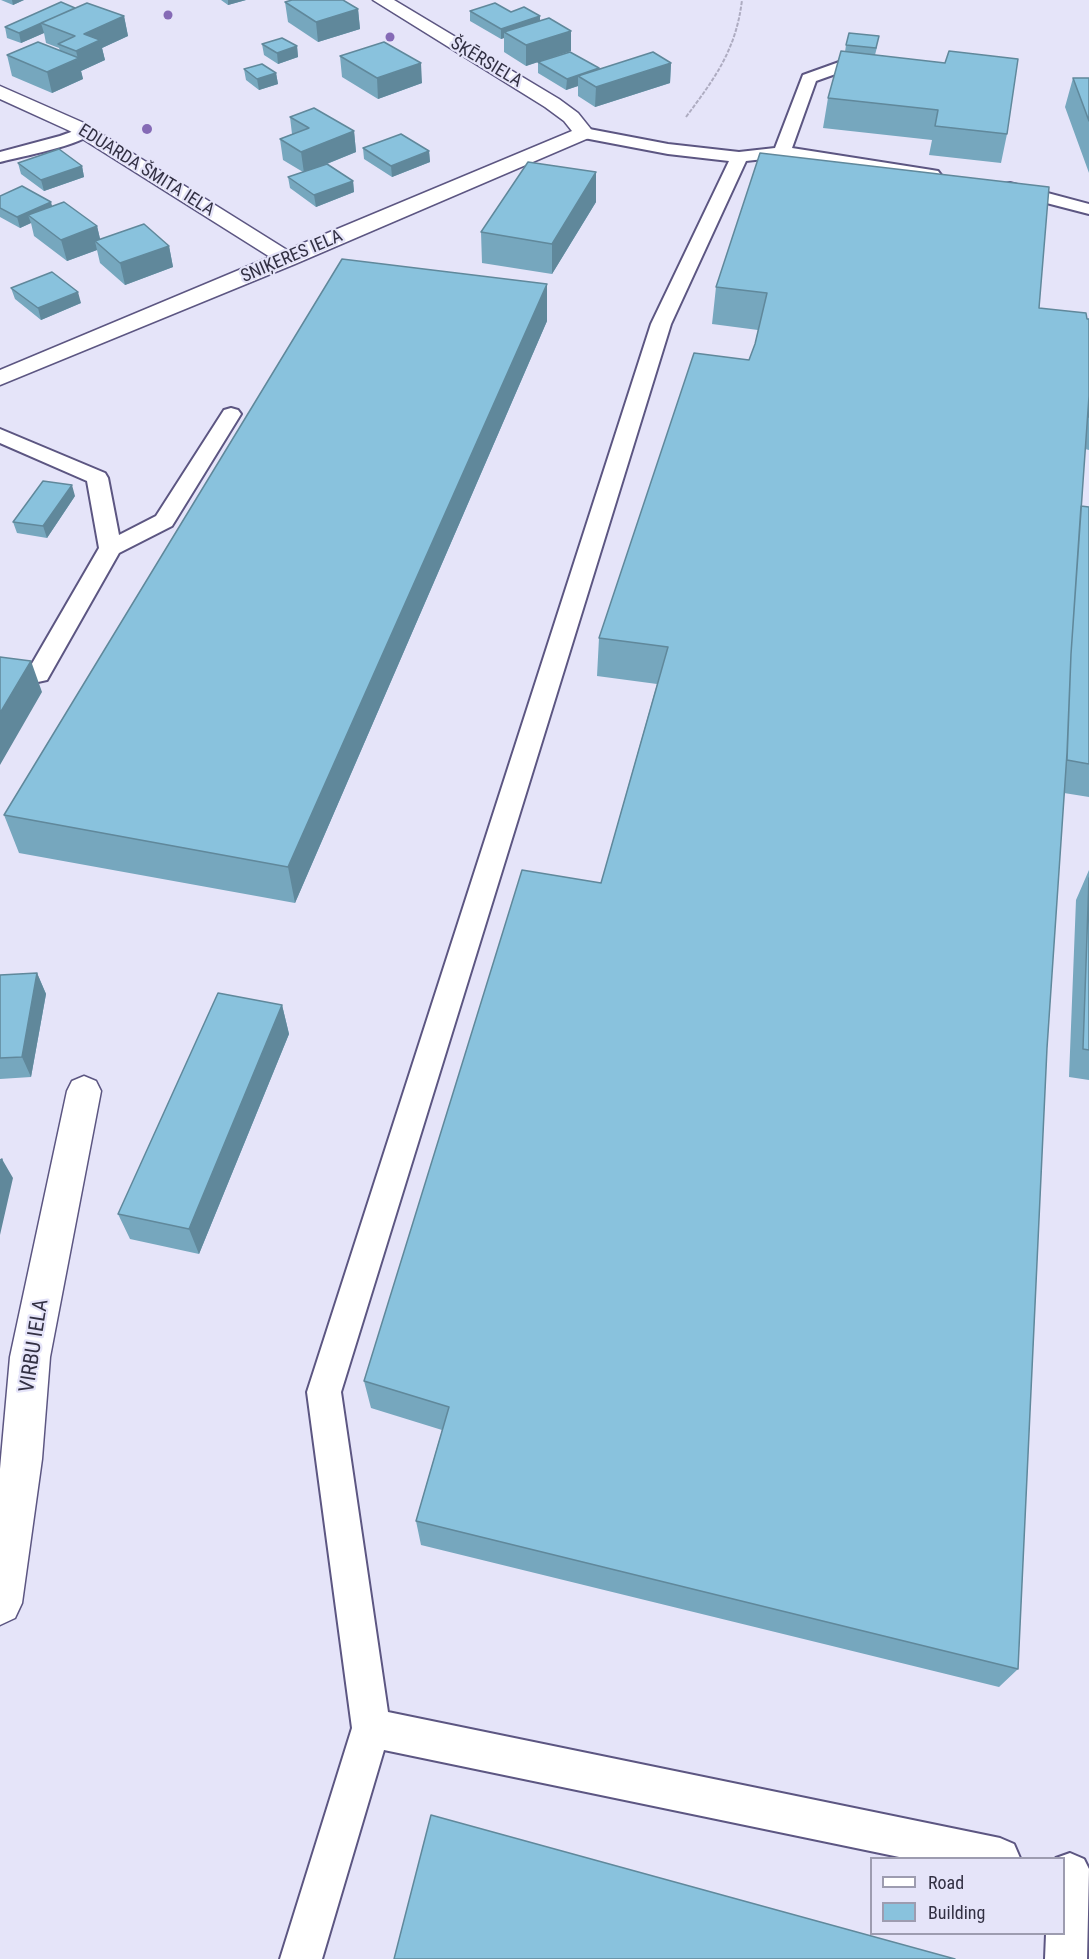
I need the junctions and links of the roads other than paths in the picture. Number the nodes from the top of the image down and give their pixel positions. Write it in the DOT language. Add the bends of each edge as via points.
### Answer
graph roads {
  1 [pos="382,0"];
  2 [pos="886,68"];
  3 [pos="0,92"];
  4 [pos="85,132"];
  5 [pos="584,134"];
  6 [pos="782,152"];
  7 [pos="0,157"];
  8 [pos="739,157"];
  9 [pos="954,178"];
  10 [pos="989,183"];
  11 [pos="1089,209"];
  12 [pos="287,259"];
  13 [pos="0,378"];
  14 [pos="231,414"];
  15 [pos="0,435"];
  16 [pos="110,548"];
  17 [pos="38,674"];
  18 [pos="84,1092"];
  19 [pos="0,1603"];
  20 [pos="371,1728"];
  21 [pos="995,1857"];
  22 [pos="1074,1875"];
  23 [pos="302,1959"];
  24 [pos="1066,1959"];
  1 -- 5 [label="street, ŠĶĒRSIELA" via="552,103 571,117"];
  2 -- 6 [label="lane" via="842,66 809,78"];
  3 -- 4 [label="street, EDUARDA ŠMITA IELA"];
  4 -- 7 [label="lane"];
  4 -- 12 [label="street, EDUARDA ŠMITA IELA"];
  5 -- 8 [label="lane"];
  5 -- 12 [label="street, SNIĶERES IELA"];
  6 -- 8 [label="lane"];
  6 -- 9 [label="lane"];
  8 -- 20 [label="lane" via="661,324 324,1392"];
  10 -- 11 [label="lane"];
  12 -- 13 [label="street, SNIĶERES IELA"];
  14 -- 16 [label="lane" via="164,521"];
  15 -- 16 [label="lane" via="97,478"];
  16 -- 17 [label="lane"];
  18 -- 19 [label="street, VIRBU IELA" via="30,1357 22,1460"];
  20 -- 21 [label="lane"];
  20 -- 23 [label="lane"];
  22 -- 24 [label="lane"];
}
